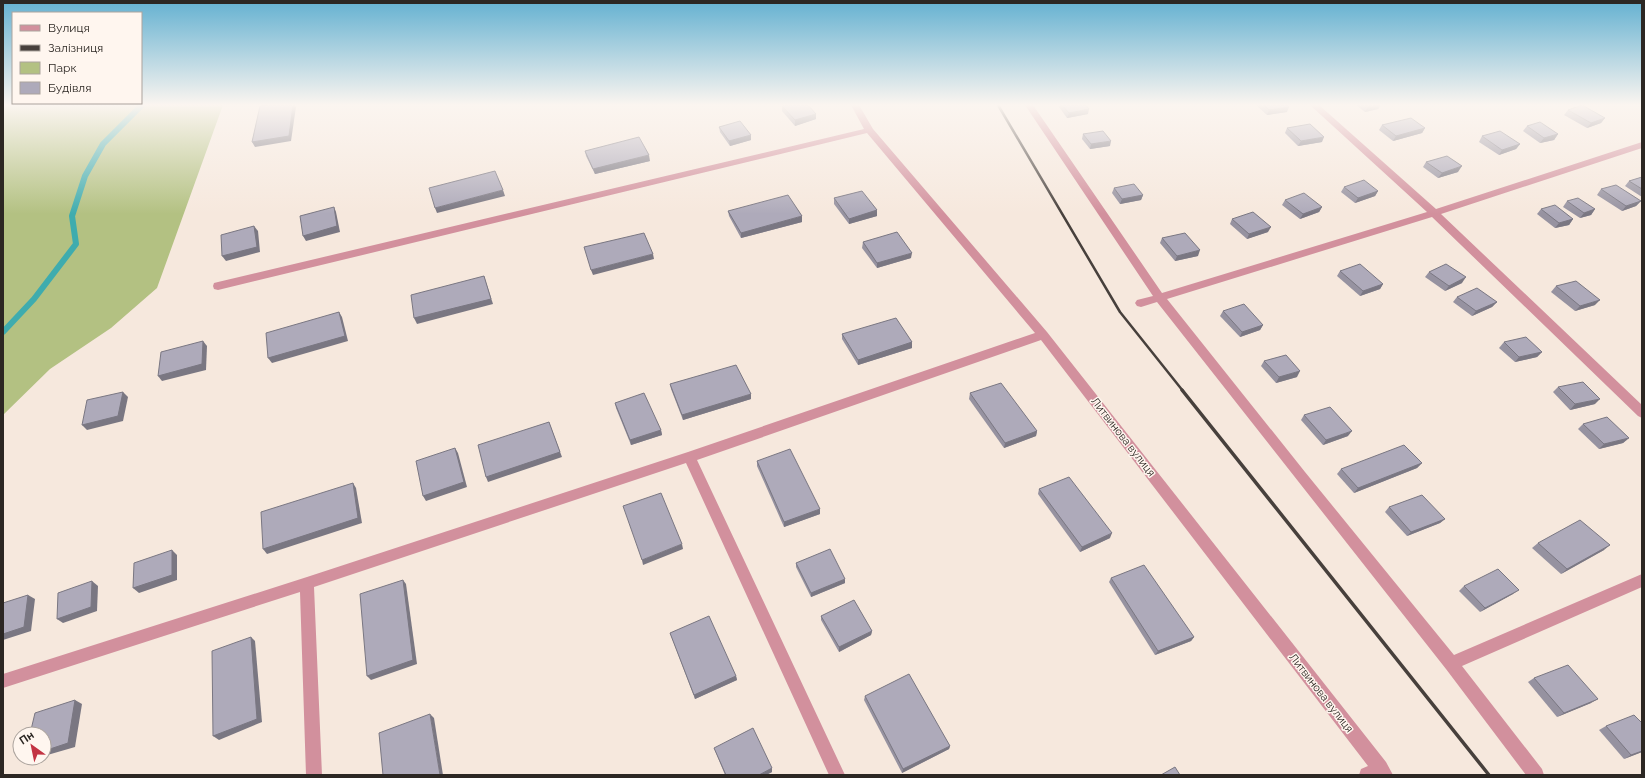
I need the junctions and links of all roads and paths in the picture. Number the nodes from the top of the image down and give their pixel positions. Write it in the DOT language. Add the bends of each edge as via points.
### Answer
graph roads {
  1 [pos="821,141"];
  2 [pos="878,141"];
  3 [pos="1054,141"];
  4 [pos="1355,141"];
  5 [pos="1642,146"];
  6 [pos="1434,212"];
  7 [pos="218,286"];
  8 [pos="1160,298"];
  9 [pos="1141,303"];
  10 [pos="1043,335"];
  11 [pos="1642,413"];
  12 [pos="689,457"];
  13 [pos="1642,580"];
  14 [pos="307,583"];
  15 [pos="1451,664"];
  16 [pos="3,681"];
  17 [pos="1377,773"];
  18 [pos="314,775"];
  19 [pos="837,775"];
  20 [pos="1536,775"];
  1 -- 7 [label="street"];
  2 -- 10 [label="street, Литвинова вулиця"];
  3 -- 8 [label="street"];
  4 -- 6 [label="street"];
  5 -- 6 [label="street"];
  6 -- 8 [label="street"];
  6 -- 11 [label="street"];
  8 -- 9 [label="street"];
  8 -- 15 [label="street"];
  10 -- 12 [label="street"];
  10 -- 17 [label="street, Литвинова вулиця"];
  12 -- 14 [label="street"];
  12 -- 19 [label="street"];
  13 -- 15 [label="street"];
  14 -- 16 [label="street"];
  14 -- 18 [label="street"];
  15 -- 20 [label="street"];
}
